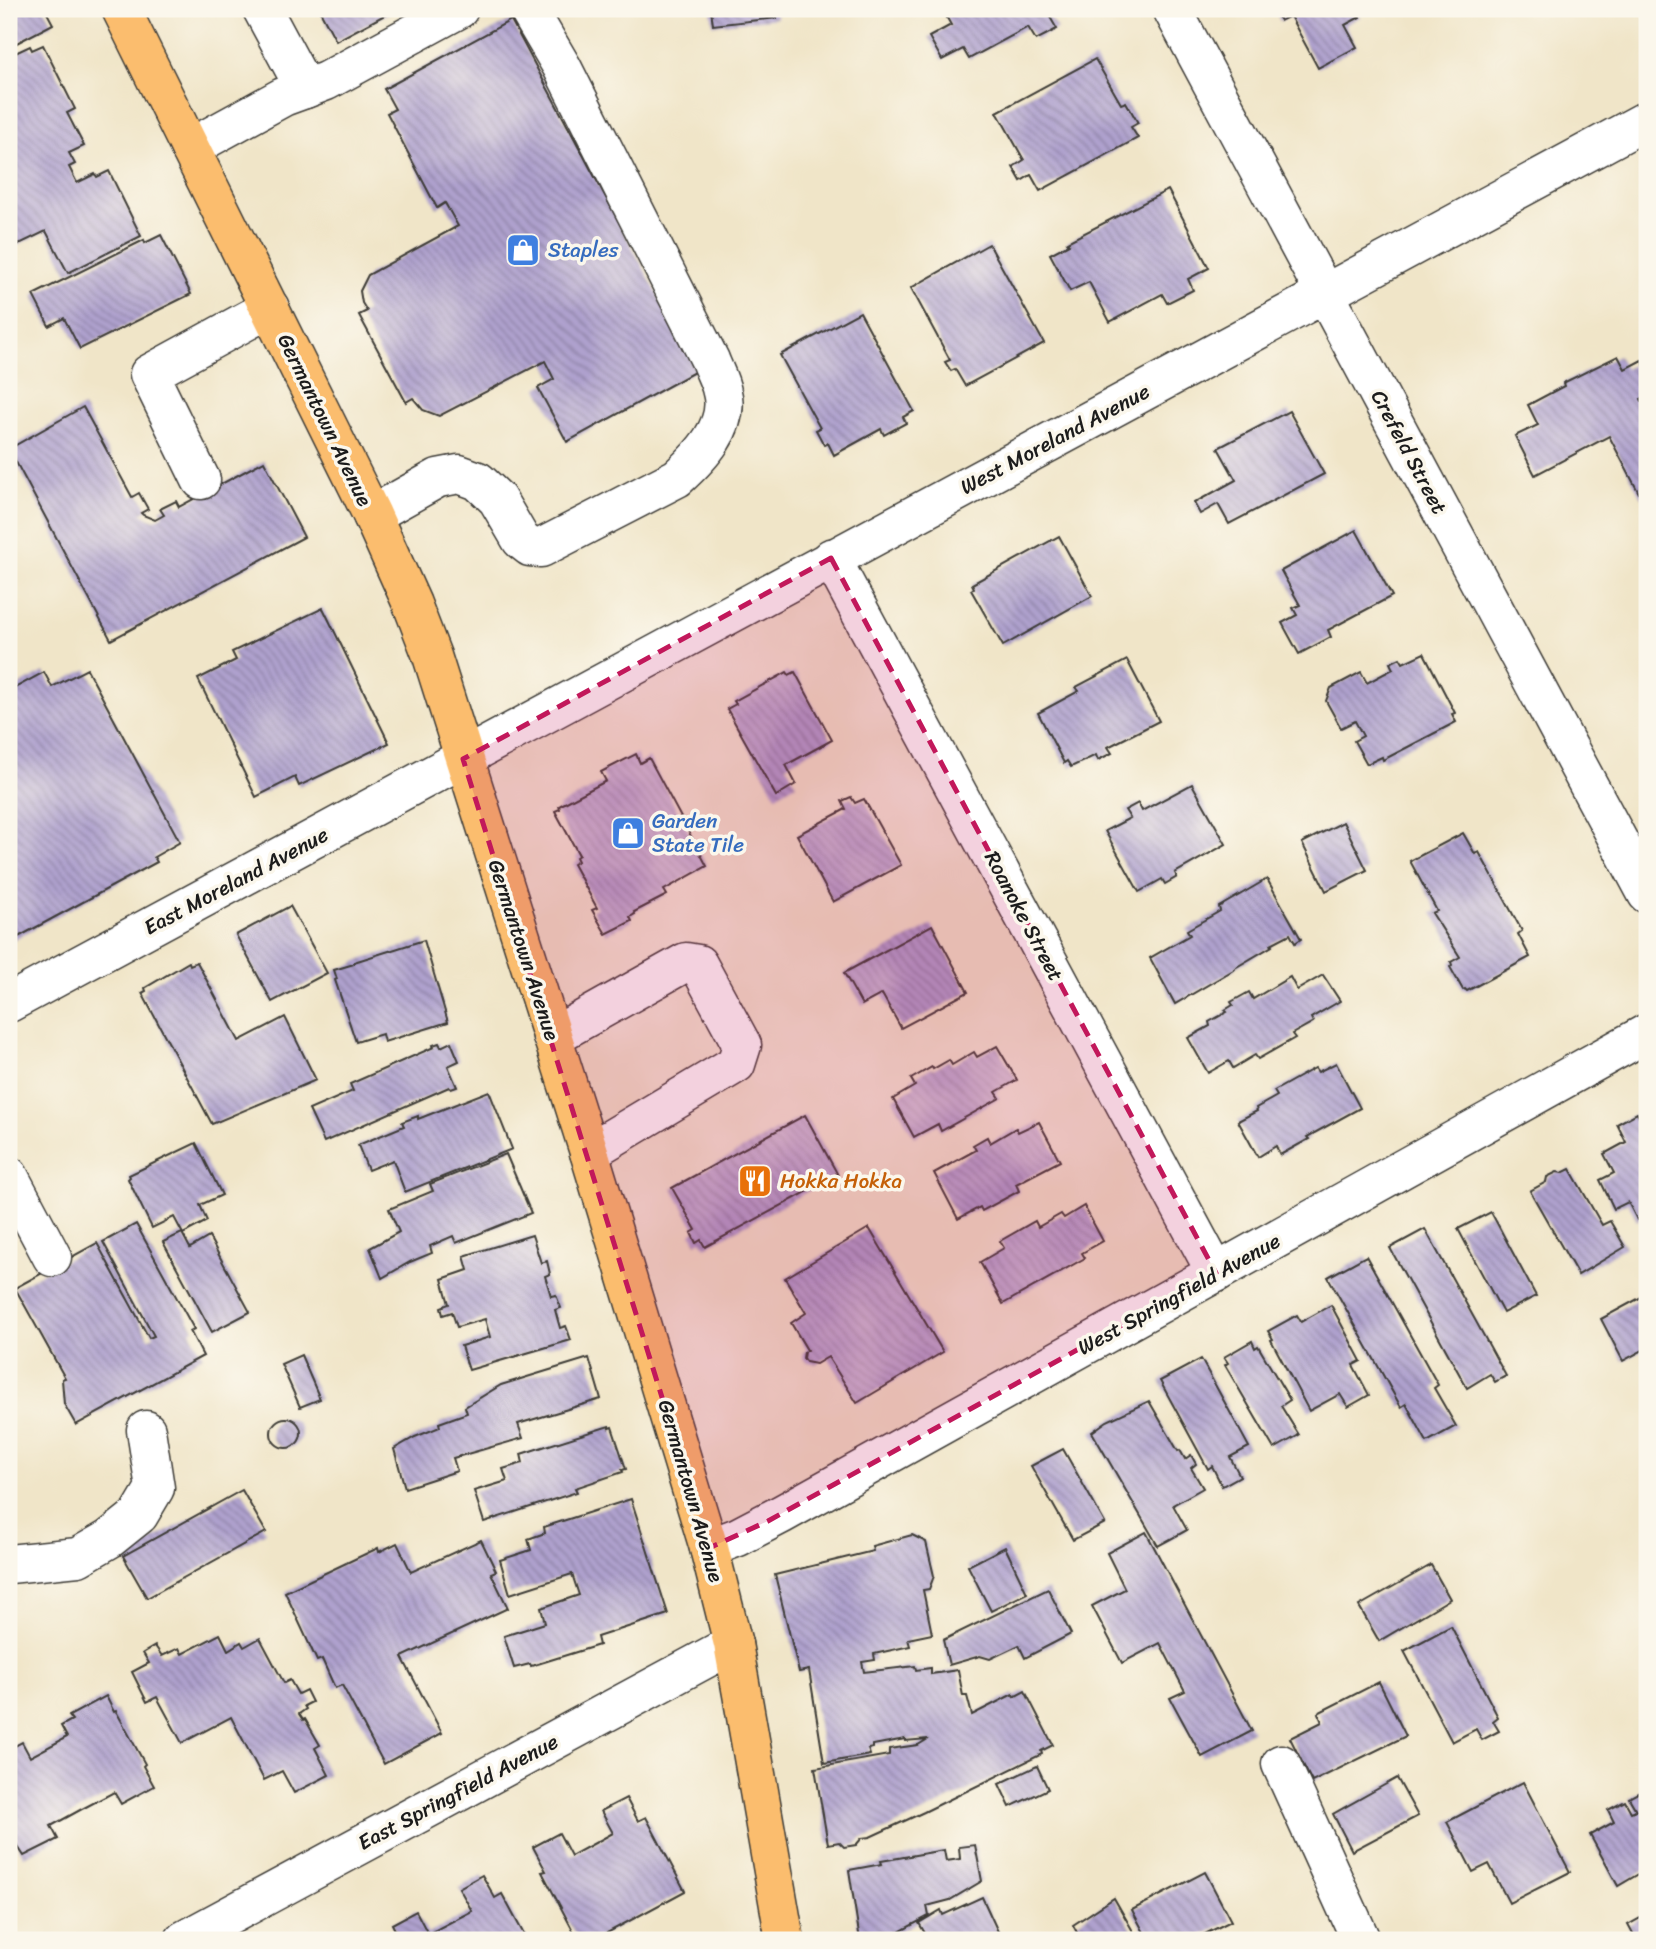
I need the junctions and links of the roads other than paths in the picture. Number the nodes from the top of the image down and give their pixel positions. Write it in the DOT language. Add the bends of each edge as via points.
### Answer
graph roads {
  1 [pos="121,9"];
  2 [pos="262,9"];
  3 [pos="459,9"];
  4 [pos="528,9"];
  5 [pos="1172,9"];
  6 [pos="305,89"];
  7 [pos="1647,120"];
  8 [pos="190,148"];
  9 [pos="1324,295"];
  10 [pos="270,308"];
  11 [pos="201,480"];
  12 [pos="372,515"];
  13 [pos="831,558"];
  14 [pos="463,759"];
  15 [pos="1647,894"];
  16 [pos="9,1003"];
  17 [pos="1647,1033"];
  18 [pos="552,1037"];
  19 [pos="589,1152"];
  20 [pos="9,1177"];
  21 [pos="52,1257"];
  22 [pos="1216,1273"];
  23 [pos="146,1430"];
  24 [pos="709,1548"];
  25 [pos="9,1564"];
  26 [pos="733,1644"];
  27 [pos="1281,1764"];
  28 [pos="184,1940"];
  29 [pos="785,1940"];
  30 [pos="1361,1940"];
  1 -- 8 [label="main road, Germantown Avenue"];
  2 -- 6 [label="street"];
  3 -- 6 [label="street"];
  4 -- 12 [label="street" via="710,360 723,394 722,418 695,462 677,478 541,548 521,540 497,499 478,481 459,474 438,478"];
  5 -- 9 [label="street, Crefeld Street"];
  6 -- 8 [label="street"];
  7 -- 9 [label="street, West Moreland Avenue"];
  8 -- 10 [label="main road, Germantown Avenue"];
  9 -- 13 [label="street, West Moreland Avenue"];
  9 -- 15 [label="street, Crefeld Street"];
  10 -- 11 [label="street" via="149,374"];
  10 -- 12 [label="main road, Germantown Avenue"];
  12 -- 14 [label="main road, Germantown Avenue" via="432,656"];
  13 -- 14 [label="street, West Moreland Avenue"];
  13 -- 22 [label="street, Roanoke Street"];
  14 -- 16 [label="street, East Moreland Avenue"];
  14 -- 18 [label="main road, Germantown Avenue"];
  17 -- 22 [label="street, West Springfield Avenue"];
  18 -- 19 [label="main road, Germantown Avenue"];
  18 -- 19 [label="street" via="687,962 698,964 742,1045 736,1065"];
  19 -- 24 [label="main road, Germantown Avenue"];
  20 -- 21 [label="street"];
  22 -- 24 [label="street, West Springfield Avenue" via="775,1518"];
  23 -- 25 [label="street" via="155,1489 139,1515 78,1557"];
  24 -- 26 [label="main road, Germantown Avenue"];
  26 -- 28 [label="street, East Springfield Avenue"];
  26 -- 29 [label="main road, Germantown Avenue"];
  27 -- 30 [label="street"];
}
